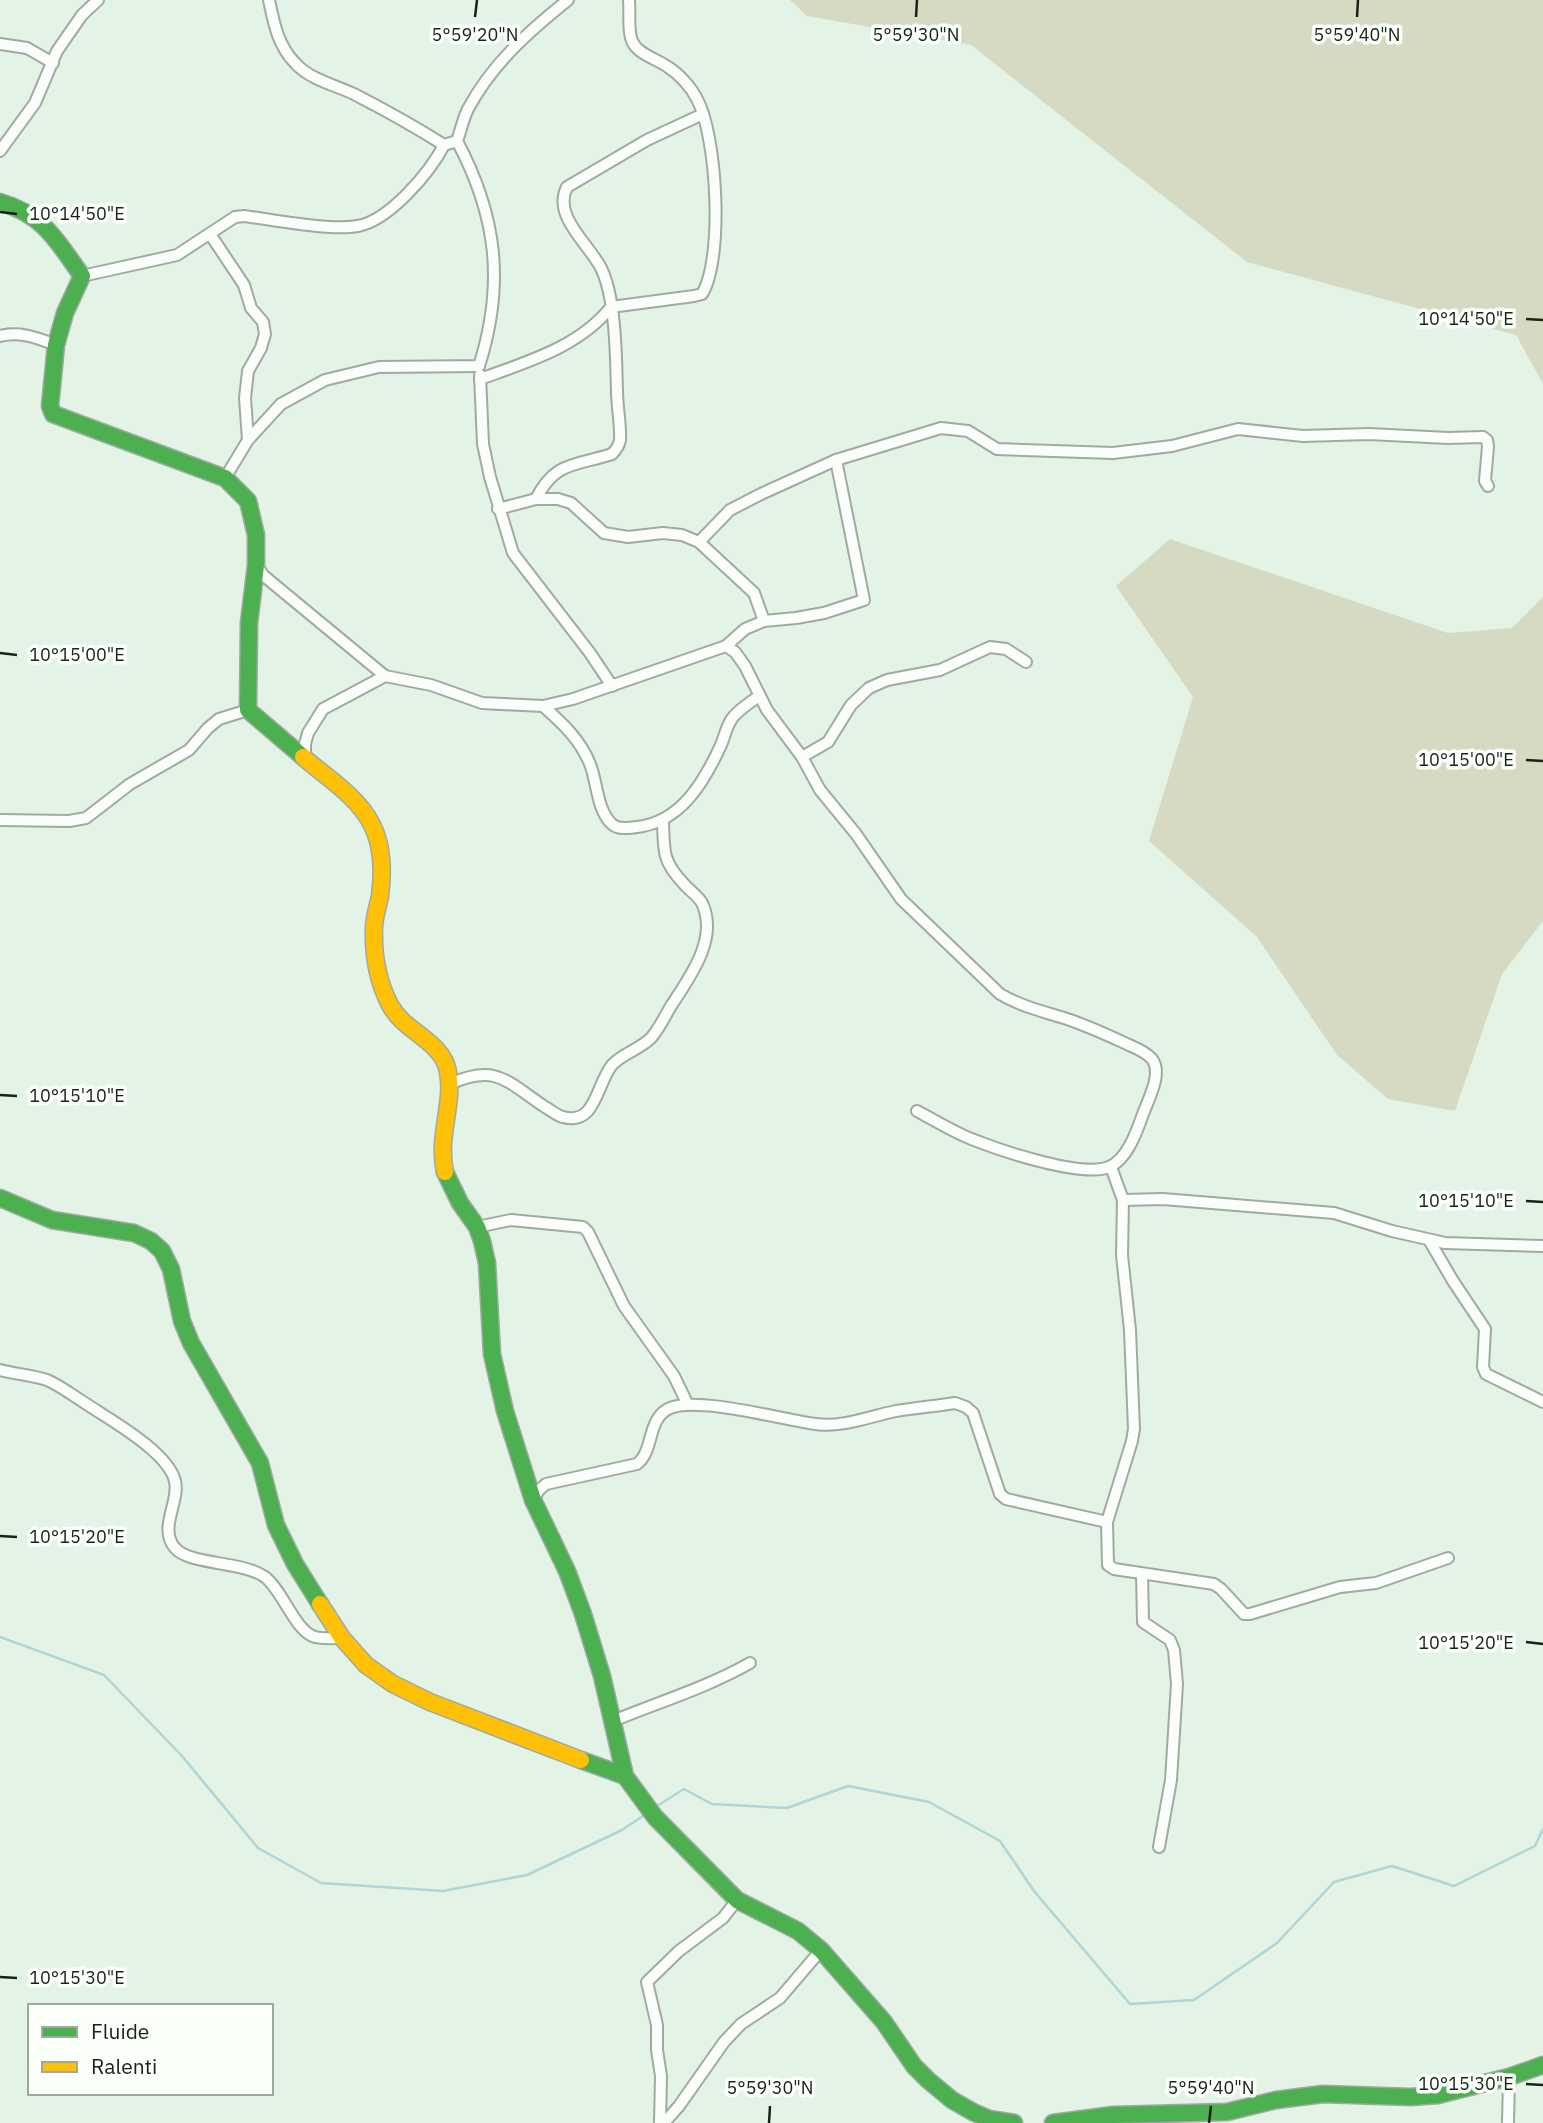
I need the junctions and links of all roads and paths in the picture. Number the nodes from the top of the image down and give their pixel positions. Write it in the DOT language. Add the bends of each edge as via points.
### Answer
graph roads {
  1 [pos="98,0"];
  2 [pos="270,0"];
  3 [pos="568,0"];
  4 [pos="629,0"];
  5 [pos="0,44"];
  6 [pos="52,63"];
  7 [pos="702,114"];
  8 [pos="457,141"];
  9 [pos="444,145"];
  10 [pos="0,151"];
  11 [pos="0,202"];
  12 [pos="211,234"];
  13 [pos="82,276"];
  14 [pos="611,307"];
  15 [pos="0,336"];
  16 [pos="56,345"];
  17 [pos="479,366"];
  18 [pos="480,379"];
  19 [pos="248,440"];
  20 [pos="836,460"];
  21 [pos="225,478"];
  22 [pos="1489,486"];
  23 [pos="536,499"];
  24 [pos="498,509"];
  25 [pos="699,542"];
  26 [pos="256,565"];
  27 [pos="764,621"];
  28 [pos="726,646"];
  29 [pos="1026,662"];
  30 [pos="385,676"];
  31 [pos="612,686"];
  32 [pos="759,696"];
  33 [pos="543,706"];
  34 [pos="248,710"];
  35 [pos="802,757"];
  36 [pos="305,758"];
  37 [pos="0,820"];
  38 [pos="663,821"];
  39 [pos="450,1084"];
  40 [pos="917,1111"];
  41 [pos="1111,1167"];
  42 [pos="0,1198"];
  43 [pos="1123,1200"];
  44 [pos="477,1227"];
  45 [pos="1429,1240"];
  46 [pos="1543,1246"];
  47 [pos="0,1370"];
  48 [pos="1543,1402"];
  49 [pos="687,1403"];
  50 [pos="533,1500"];
  51 [pos="1107,1522"];
  52 [pos="1448,1558"];
  53 [pos="1142,1574"];
  54 [pos="342,1638"];
  55 [pos="750,1663"];
  56 [pos="613,1720"];
  57 [pos="625,1776"];
  58 [pos="1159,1847"];
  59 [pos="737,1900"];
  60 [pos="821,1950"];
  61 [pos="1543,2065"];
  62 [pos="1509,2077"];
  63 [pos="662,2123"];
  64 [pos="1014,2123"];
  65 [pos="1053,2123"];
  66 [pos="1508,2123"];
  1 -- 6 [label="street" via="82,15"];
  2 -- 9 [label="street" via="280,43 308,75 397,115"];
  3 -- 8 [label="street" via="529,30 495,69 468,110"];
  4 -- 7 [label="street" via="635,46 684,81"];
  5 -- 6 [label="street" via="27,48"];
  6 -- 10 [label="street" via="35,103"];
  7 -- 14 [label="street" via="716,205 708,284 702,294 694,296"];
  7 -- 14 [label="street" via="647,140 567,187 563,195 568,220 602,269"];
  8 -- 9 [label="street"];
  8 -- 17 [label="street" via="474,173 493,240 490,332"];
  9 -- 12 [label="street" via="413,187 360,226 244,216"];
  11 -- 13 [label="street" via="21,208 49,230"];
  12 -- 13 [label="street" via="177,255"];
  12 -- 19 [label="street" via="263,322 261,348 248,371"];
  13 -- 16 [label="street"];
  14 -- 18 [label="street" via="575,340"];
  14 -- 23 [label="street" via="620,441 612,454 552,474"];
  15 -- 16 [label="street" via="11,333"];
  16 -- 21 [label="street" via="53,414"];
  17 -- 18 [label="street"];
  17 -- 19 [label="street" via="380,366 325,380 281,404"];
  18 -- 24 [label="street" via="483,444"];
  19 -- 21 [label="street"];
  20 -- 22 [label="street" via="941,428 968,431 997,449 1113,453 1172,446 1238,429 1303,436 1482,438 1488,446 1485,481"];
  20 -- 25 [label="street" via="730,510"];
  20 -- 27 [label="street" via="864,600 810,616"];
  21 -- 26 [label="street" via="248,500 256,535"];
  23 -- 24 [label="street"];
  23 -- 25 [label="street" via="571,503 604,533 615,537 663,533"];
  24 -- 31 [label="street" via="513,553"];
  25 -- 27 [label="street" via="754,593"];
  26 -- 30 [label="street"];
  26 -- 34 [label="street" via="249,623"];
  27 -- 28 [label="street" via="745,629"];
  28 -- 31 [label="street"];
  28 -- 32 [label="street" via="745,666"];
  29 -- 35 [label="street" via="1006,649 990,647 940,670 887,680 869,688 851,705 833,738"];
  30 -- 33 [label="street" via="432,685 482,703"];
  30 -- 36 [label="street" via="323,709 308,733"];
  31 -- 33 [label="street"];
  32 -- 35 [label="street"];
  32 -- 38 [label="street" via="733,716 696,792"];
  33 -- 38 [label="street" via="580,745 612,824 625,829"];
  34 -- 36 [label="street"];
  34 -- 37 [label="street" via="219,719 189,750 130,784 86,818"];
  35 -- 41 [label="street" via="820,790 901,899 1000,995 1114,1038 1152,1059 1156,1070 1153,1086 1137,1131"];
  36 -- 39 [label="street" via="354,801 371,823 382,866 374,935 382,985 391,1007 407,1027 444,1058"];
  38 -- 39 [label="street" via="665,860 701,902 706,932 692,974 651,1038 613,1064 589,1112 578,1119 561,1117 496,1075 474,1074"];
  39 -- 44 [label="street" via="442,1136 444,1170"];
  40 -- 41 [label="street" via="973,1140 1031,1159 1093,1170"];
  41 -- 43 [label="street"];
  42 -- 54 [label="street" via="52,1220 134,1233 162,1251 172,1269 191,1343 260,1463 276,1525 295,1564"];
  43 -- 45 [label="street" via="1334,1213"];
  43 -- 51 [label="street" via="1133,1429"];
  44 -- 49 [label="street" via="510,1220 588,1231 624,1306 674,1376"];
  44 -- 50 [label="street" via="488,1263 492,1354"];
  45 -- 46 [label="street"];
  45 -- 48 [label="street" via="1485,1329 1486,1374"];
  47 -- 54 [label="street" via="47,1380 141,1440 169,1467 176,1482 168,1531 174,1548 188,1557 249,1569 265,1577 304,1631 316,1637"];
  49 -- 50 [label="street" via="661,1413 643,1460 637,1464 546,1484"];
  49 -- 51 [label="street" via="819,1425 955,1403 972,1413 1000,1494 1006,1499"];
  50 -- 56 [label="street" via="583,1614"];
  51 -- 53 [label="street" via="1108,1565"];
  52 -- 53 [label="street" via="1376,1583 1340,1587 1250,1614 1244,1614 1214,1584"];
  53 -- 58 [label="street" via="1143,1622 1170,1640 1177,1684 1171,1780"];
  54 -- 57 [label="street" via="366,1665 393,1684"];
  55 -- 56 [label="street" via="721,1679"];
  56 -- 57 [label="street"];
  57 -- 59 [label="street" via="655,1817"];
  59 -- 60 [label="street" via="798,1931"];
  59 -- 63 [label="street" via="723,1918 647,1982 657,2025"];
  60 -- 63 [label="street" via="780,1998 741,2024 724,2042"];
  60 -- 64 [label="street" via="928,2080 973,2112"];
  61 -- 62 [label="street"];
  62 -- 65 [label="street" via="1438,2095 1323,2094 1227,2112 1112,2115"];
  62 -- 66 [label="street"];
}
